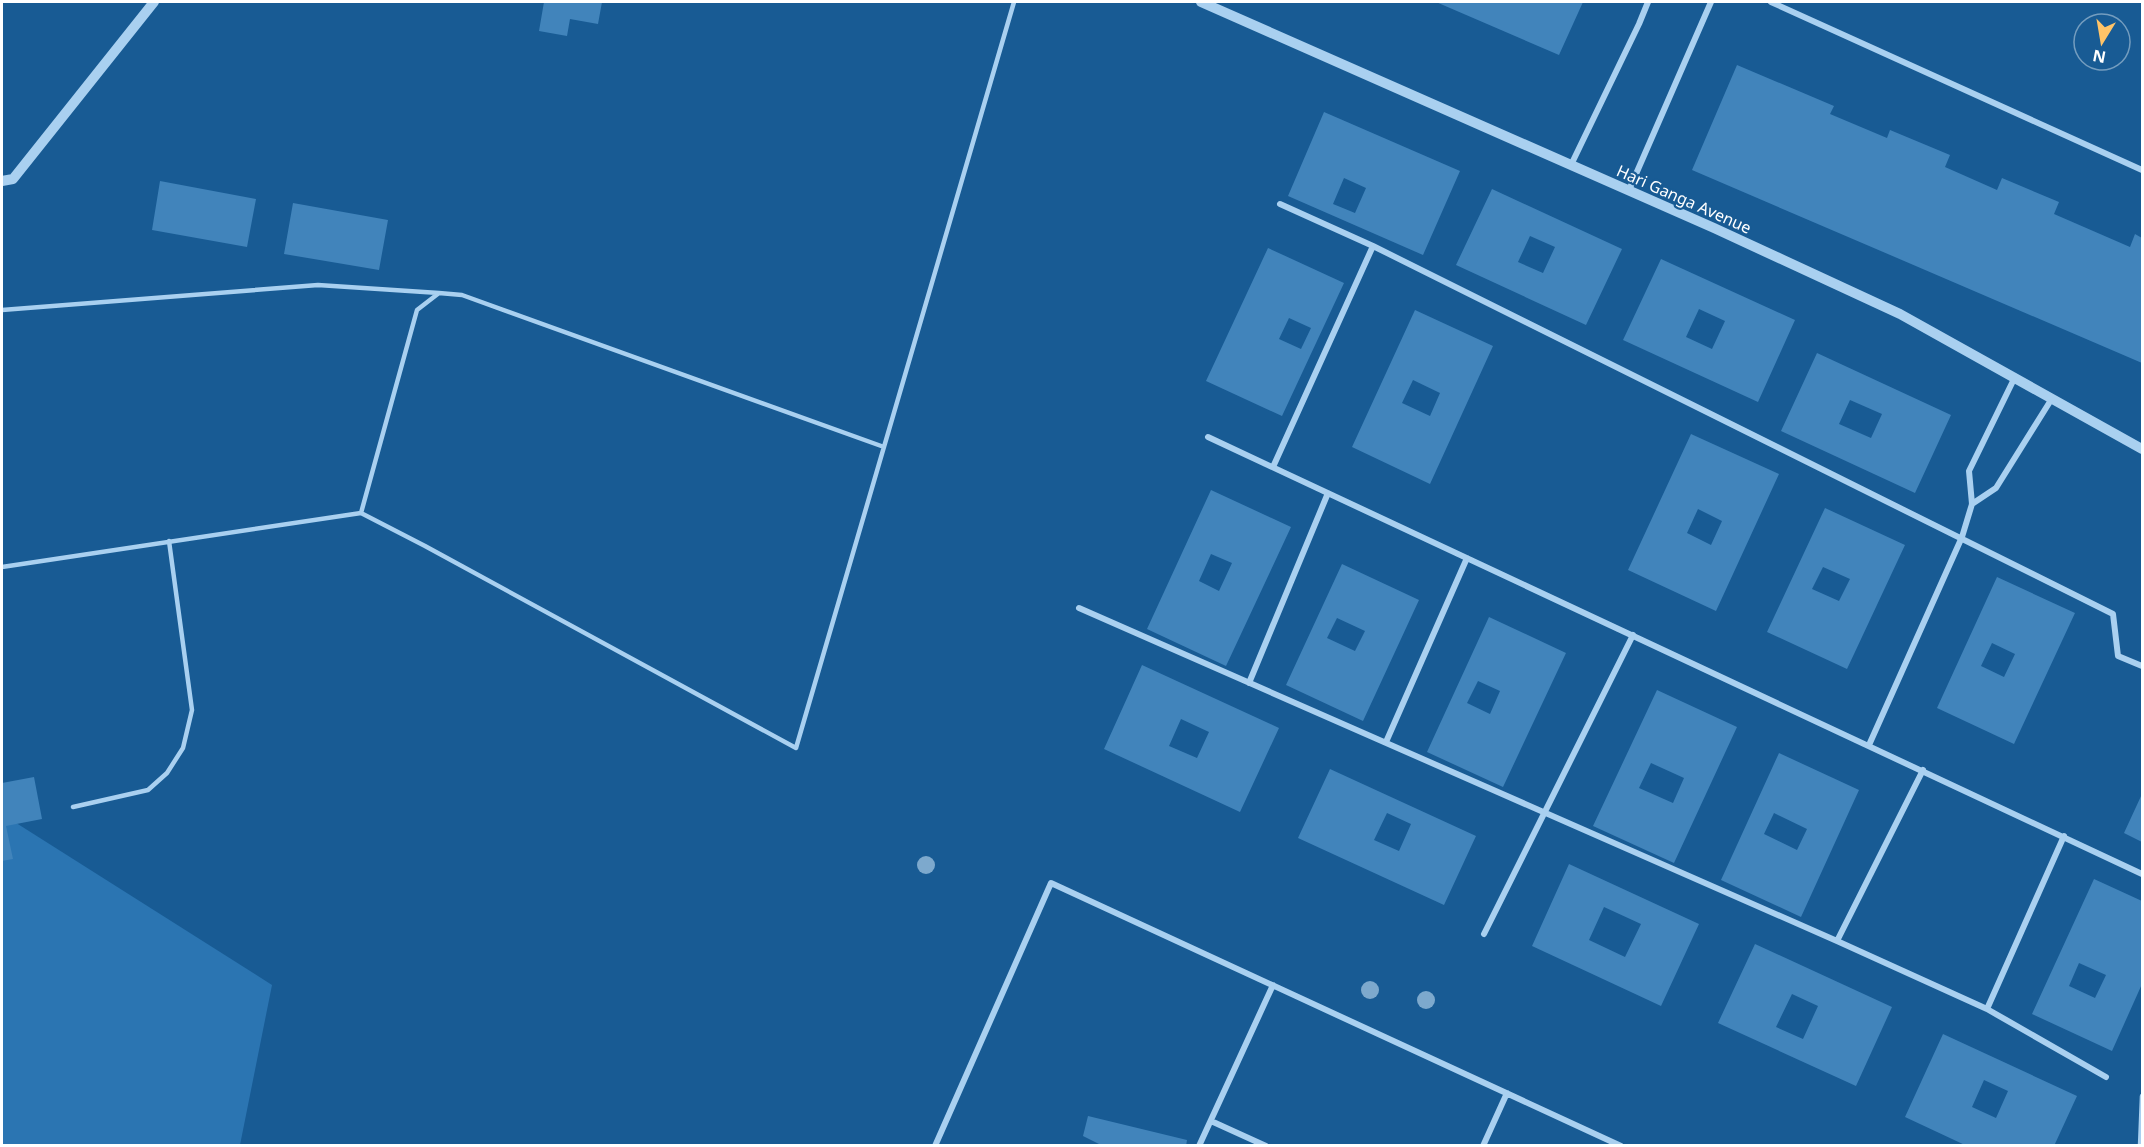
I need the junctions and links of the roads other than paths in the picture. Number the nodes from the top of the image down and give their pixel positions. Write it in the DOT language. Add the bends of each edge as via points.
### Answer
graph roads {
  1 [pos="154,2"];
  2 [pos="1014,2"];
  3 [pos="1201,2"];
  4 [pos="1648,2"];
  5 [pos="1711,2"];
  6 [pos="1770,2"];
  7 [pos="1571,165"];
  8 [pos="2142,170"];
  9 [pos="2,182"];
  10 [pos="1629,190"];
  11 [pos="1280,204"];
  12 [pos="1373,246"];
  13 [pos="439,293"];
  14 [pos="2,310"];
  15 [pos="2014,379"];
  16 [pos="2052,400"];
  17 [pos="1208,437"];
  18 [pos="884,447"];
  19 [pos="2142,448"];
  20 [pos="1273,467"];
  21 [pos="1328,493"];
  22 [pos="1972,504"];
  23 [pos="361,513"];
  24 [pos="1962,537"];
  25 [pos="169,541"];
  26 [pos="1467,558"];
  27 [pos="2,567"];
  28 [pos="1079,608"];
  29 [pos="1633,635"];
  30 [pos="2142,666"];
  31 [pos="1249,683"];
  32 [pos="1386,742"];
  33 [pos="1869,745"];
  34 [pos="1923,770"];
  35 [pos="73,807"];
  36 [pos="1545,813"];
  37 [pos="2064,836"];
  38 [pos="2142,873"];
  39 [pos="1484,934"];
  40 [pos="1837,941"];
  41 [pos="1273,985"];
  42 [pos="1987,1009"];
  43 [pos="2106,1077"];
  44 [pos="1507,1093"];
  45 [pos="2142,1096"];
  46 [pos="1211,1121"];
  47 [pos="935,1146"];
  48 [pos="1199,1146"];
  49 [pos="1266,1146"];
  50 [pos="1483,1146"];
  51 [pos="1621,1146"];
  52 [pos="2140,1146"];
  1 -- 9 [label="street" via="13,179"];
  2 -- 18 [label="lane"];
  3 -- 7 [label="street, Hari Ganga Avenue"];
  4 -- 7 [label="street"];
  5 -- 10 [label="street"];
  6 -- 8 [label="street"];
  7 -- 10 [label="street, Hari Ganga Avenue"];
  10 -- 15 [label="street, Hari Ganga Avenue" via="1900,314"];
  11 -- 12 [label="street"];
  12 -- 20 [label="street"];
  12 -- 24 [label="street"];
  13 -- 14 [label="lane" via="318,285"];
  13 -- 18 [label="lane" via="462,295"];
  13 -- 23 [label="lane" via="417,310"];
  15 -- 16 [label="street, Hari Ganga Avenue"];
  15 -- 22 [label="street" via="1969,471"];
  16 -- 19 [label="street, Hari Ganga Avenue"];
  16 -- 22 [label="street" via="1996,488"];
  17 -- 20 [label="street"];
  18 -- 23 [label="lane" via="796,747"];
  20 -- 21 [label="street"];
  21 -- 26 [label="street"];
  21 -- 31 [label="street"];
  22 -- 24 [label="street"];
  23 -- 25 [label="lane"];
  24 -- 30 [label="street" via="2113,614 2118,656"];
  24 -- 33 [label="street"];
  25 -- 27 [label="lane"];
  25 -- 35 [label="lane" via="192,710 183,748 167,773 148,790"];
  26 -- 29 [label="street"];
  26 -- 32 [label="street"];
  28 -- 31 [label="street"];
  29 -- 33 [label="street"];
  29 -- 36 [label="street"];
  31 -- 32 [label="street"];
  32 -- 36 [label="street"];
  33 -- 34 [label="street"];
  34 -- 37 [label="street"];
  34 -- 40 [label="street"];
  36 -- 39 [label="street"];
  36 -- 40 [label="street"];
  37 -- 38 [label="street"];
  37 -- 42 [label="street"];
  40 -- 42 [label="street"];
  41 -- 44 [label="street"];
  41 -- 46 [label="street"];
  41 -- 47 [label="street" via="1051,883"];
  42 -- 43 [label="street"];
  44 -- 50 [label="street"];
  44 -- 51 [label="street"];
  45 -- 52 [label="lane"];
  46 -- 48 [label="street"];
  46 -- 49 [label="street"];
}
